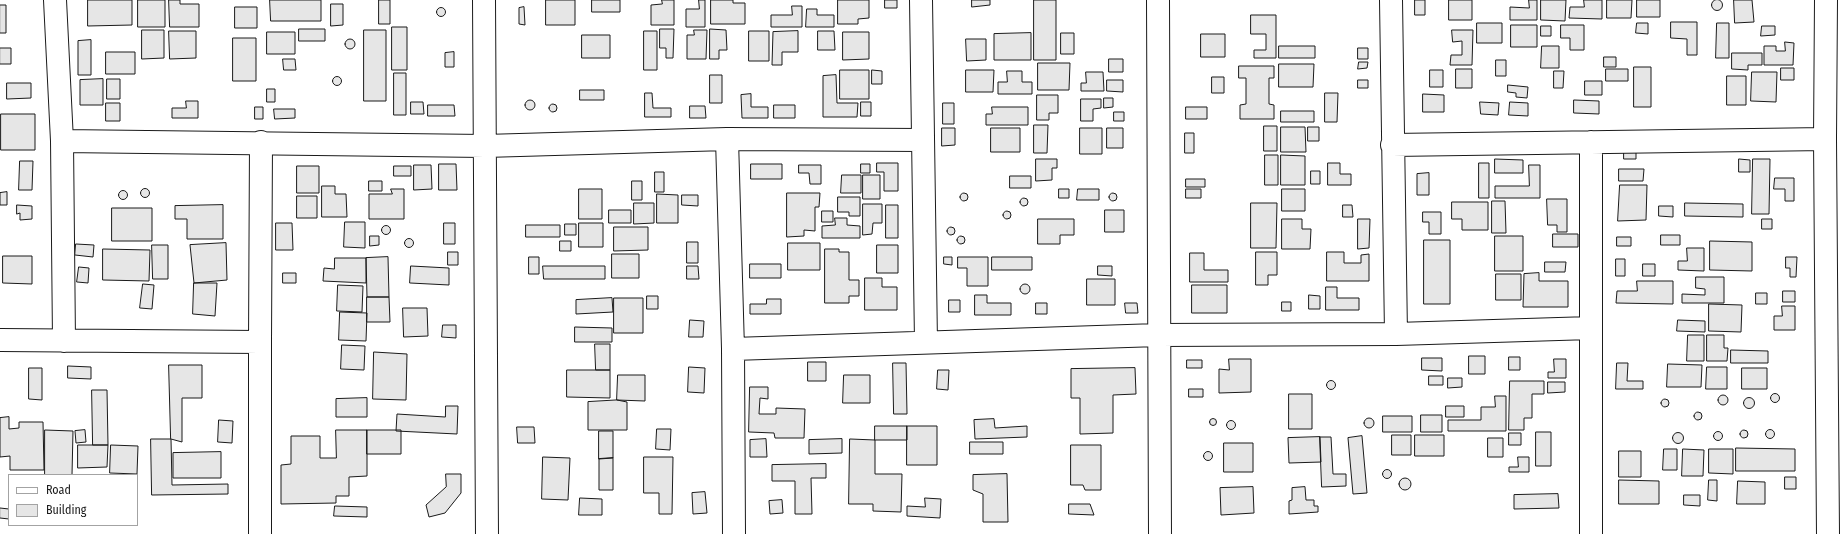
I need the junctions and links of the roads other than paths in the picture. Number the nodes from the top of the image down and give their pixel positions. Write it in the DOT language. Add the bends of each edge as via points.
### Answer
graph roads {
  1 [pos="55,0"];
  2 [pos="484,0"];
  3 [pos="920,0"];
  4 [pos="1158,0"];
  5 [pos="1391,0"];
  6 [pos="1826,0"];
  7 [pos="1834,106"];
  8 [pos="726,139"];
  9 [pos="1825,139"];
  10 [pos="923,140"];
  11 [pos="62,141"];
  12 [pos="261,142"];
  13 [pos="1591,142"];
  14 [pos="1392,145"];
  15 [pos="485,146"];
  16 [pos="1591,328"];
  17 [pos="1396,334"];
  18 [pos="1158,336"];
  19 [pos="0,340"];
  20 [pos="64,341"];
  21 [pos="260,342"];
  22 [pos="926,342"];
  23 [pos="733,349"];
  24 [pos="260,534"];
  25 [pos="487,534"];
  26 [pos="734,534"];
  27 [pos="1160,534"];
  28 [pos="1591,534"];
  29 [pos="1828,534"];
  1 -- 11 [label="street"];
  2 -- 15 [label="street"];
  3 -- 10 [label="street"];
  4 -- 18 [label="street"];
  5 -- 14 [label="street"];
  6 -- 7 [label="street"];
  7 -- 9 [label="street"];
  8 -- 10 [label="street"];
  8 -- 15 [label="street"];
  8 -- 23 [label="street"];
  9 -- 13 [label="street"];
  9 -- 29 [label="street"];
  10 -- 22 [label="street"];
  11 -- 12 [label="street"];
  11 -- 20 [label="street"];
  12 -- 15 [label="street"];
  12 -- 21 [label="street"];
  13 -- 14 [label="street"];
  13 -- 16 [label="street"];
  14 -- 17 [label="street"];
  15 -- 25 [label="street"];
  16 -- 17 [label="street"];
  16 -- 28 [label="street"];
  17 -- 18 [label="street"];
  18 -- 22 [label="street"];
  18 -- 27 [label="street"];
  19 -- 20 [label="street"];
  20 -- 21 [label="street"];
  21 -- 24 [label="street"];
  22 -- 23 [label="street"];
  23 -- 26 [label="street"];
}
